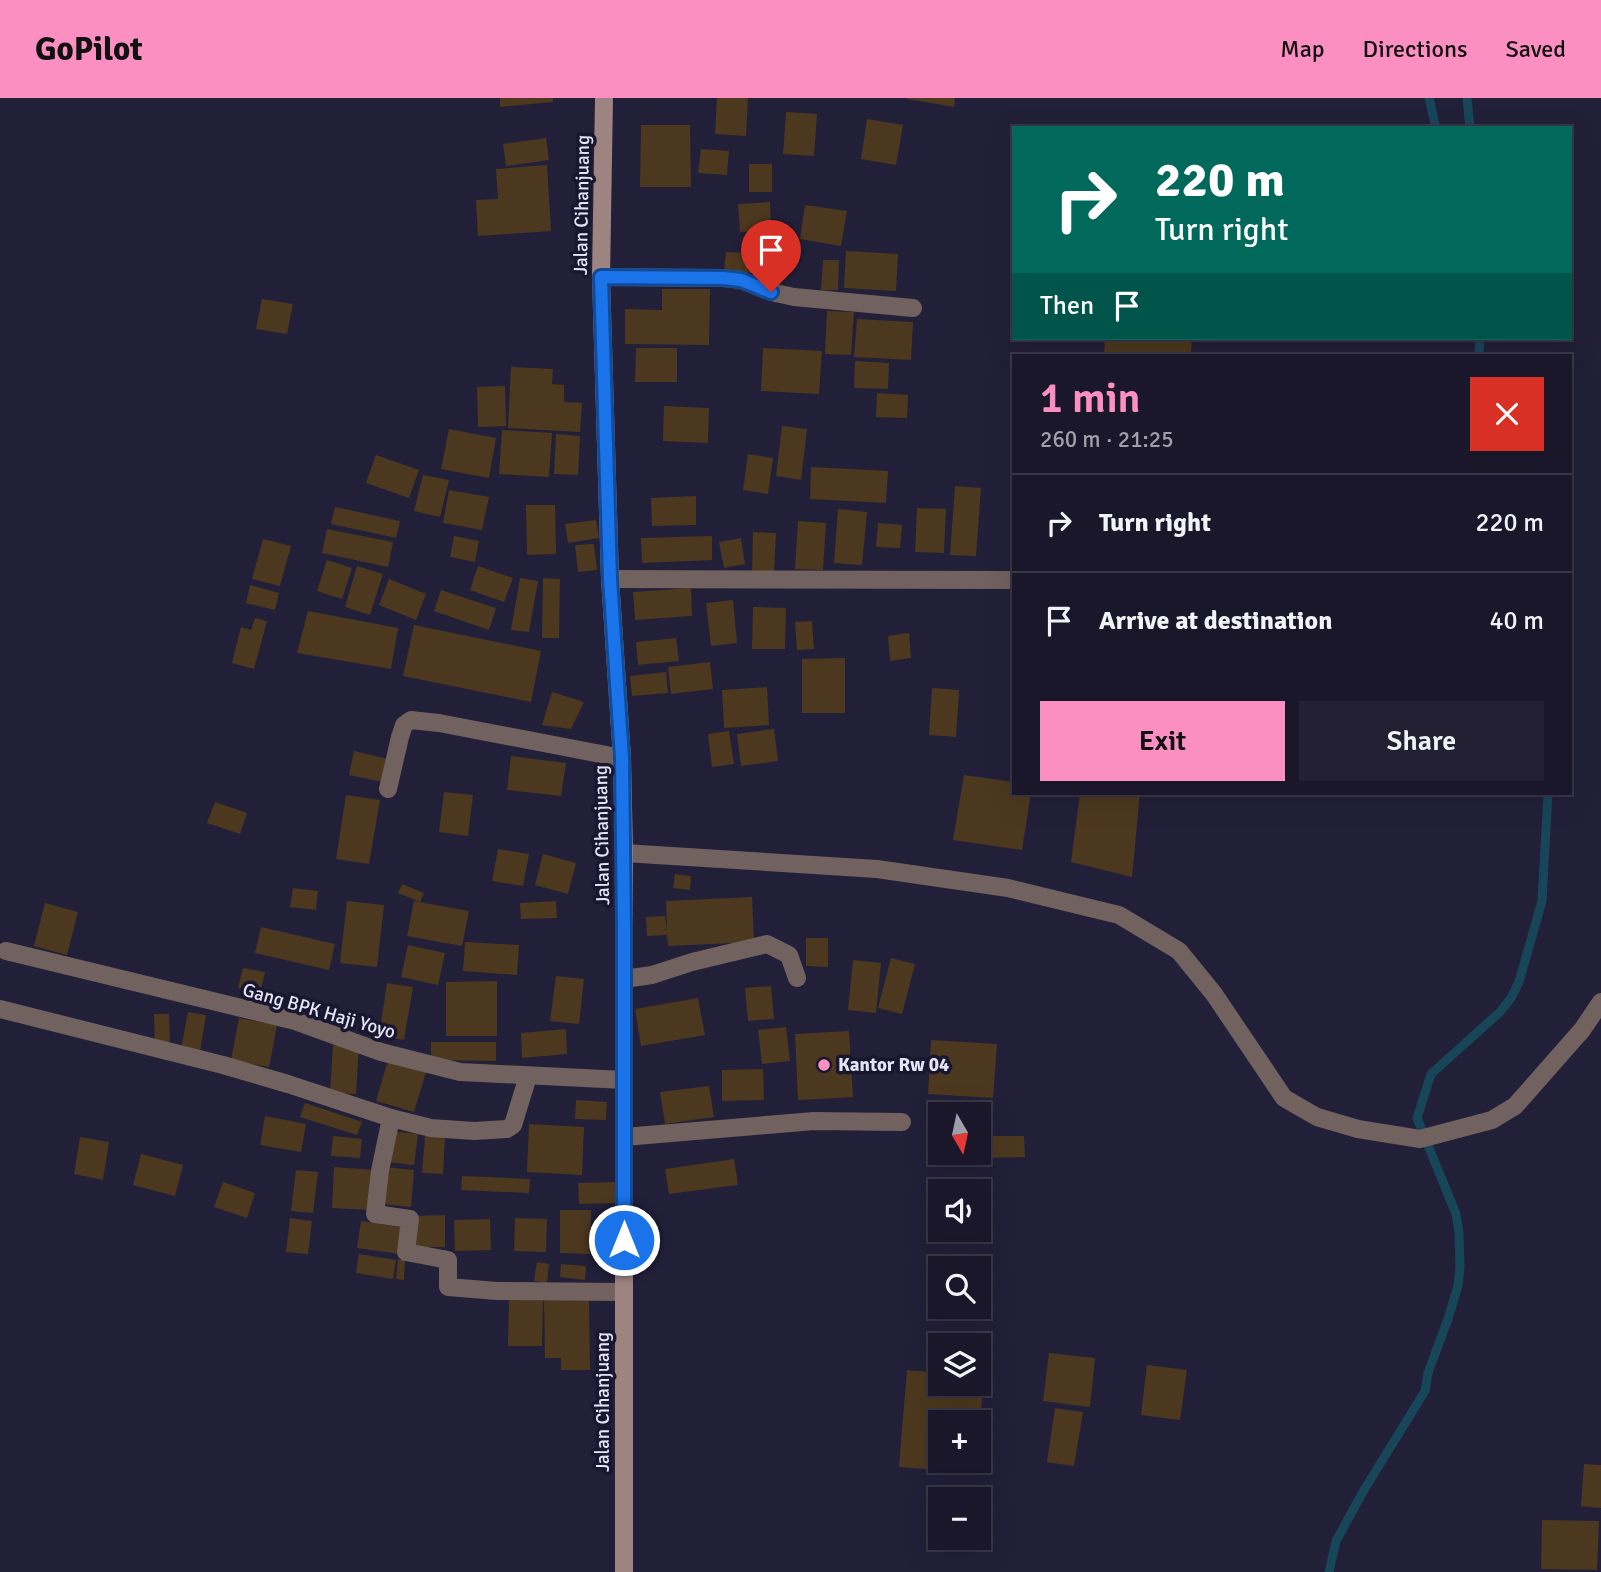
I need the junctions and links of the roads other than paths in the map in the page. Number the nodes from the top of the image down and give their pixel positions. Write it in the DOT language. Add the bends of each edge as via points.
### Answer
graph roads {
  1 [pos="604,98"];
  2 [pos="601,277"];
  3 [pos="912,308"];
  4 [pos="610,579"];
  5 [pos="1012,580"];
  6 [pos="622,758"];
  7 [pos="388,789"];
  8 [pos="624,853"];
  9 [pos="6,951"];
  10 [pos="797,978"];
  11 [pos="624,979"];
  12 [pos="1601,1002"];
  13 [pos="0,1009"];
  14 [pos="528,1076"];
  15 [pos="624,1080"];
  16 [pos="391,1118"];
  17 [pos="902,1122"];
  18 [pos="624,1137"];
  19 [pos="624,1292"];
  20 [pos="624,1572"];
  1 -- 2 [label="main road, Jalan Cihanjuang"];
  2 -- 3 [label="street" via="723,278 794,298"];
  2 -- 4 [label="main road, Jalan Cihanjuang"];
  4 -- 5 [label="street"];
  4 -- 6 [label="main road, Jalan Cihanjuang"];
  6 -- 7 [label="street" via="411,720 404,725"];
  6 -- 8 [label="main road, Jalan Cihanjuang"];
  8 -- 11 [label="main road, Jalan Cihanjuang"];
  8 -- 12 [label="street" via="877,869 1008,888 1119,915 1179,951 1284,1098 1317,1116 1358,1129 1420,1139 1492,1120 1514,1106"];
  9 -- 14 [label="street, Gang BPK Haji Yoyo" via="295,1021 381,1052 460,1072"];
  10 -- 11 [label="street" via="789,955 767,944"];
  11 -- 15 [label="main road, Jalan Cihanjuang"];
  13 -- 16 [label="street" via="223,1065"];
  14 -- 15 [label="street, Gang BPK Haji Yoyo"];
  14 -- 16 [label="street" via="513,1125 507,1129 432,1128"];
  15 -- 18 [label="main road, Jalan Cihanjuang"];
  16 -- 19 [label="street" via="375,1214 410,1219 406,1252 448,1260 448,1287"];
  17 -- 18 [label="street" via="814,1121"];
  18 -- 19 [label="main road, Jalan Cihanjuang"];
  19 -- 20 [label="main road, Jalan Cihanjuang"];
}
